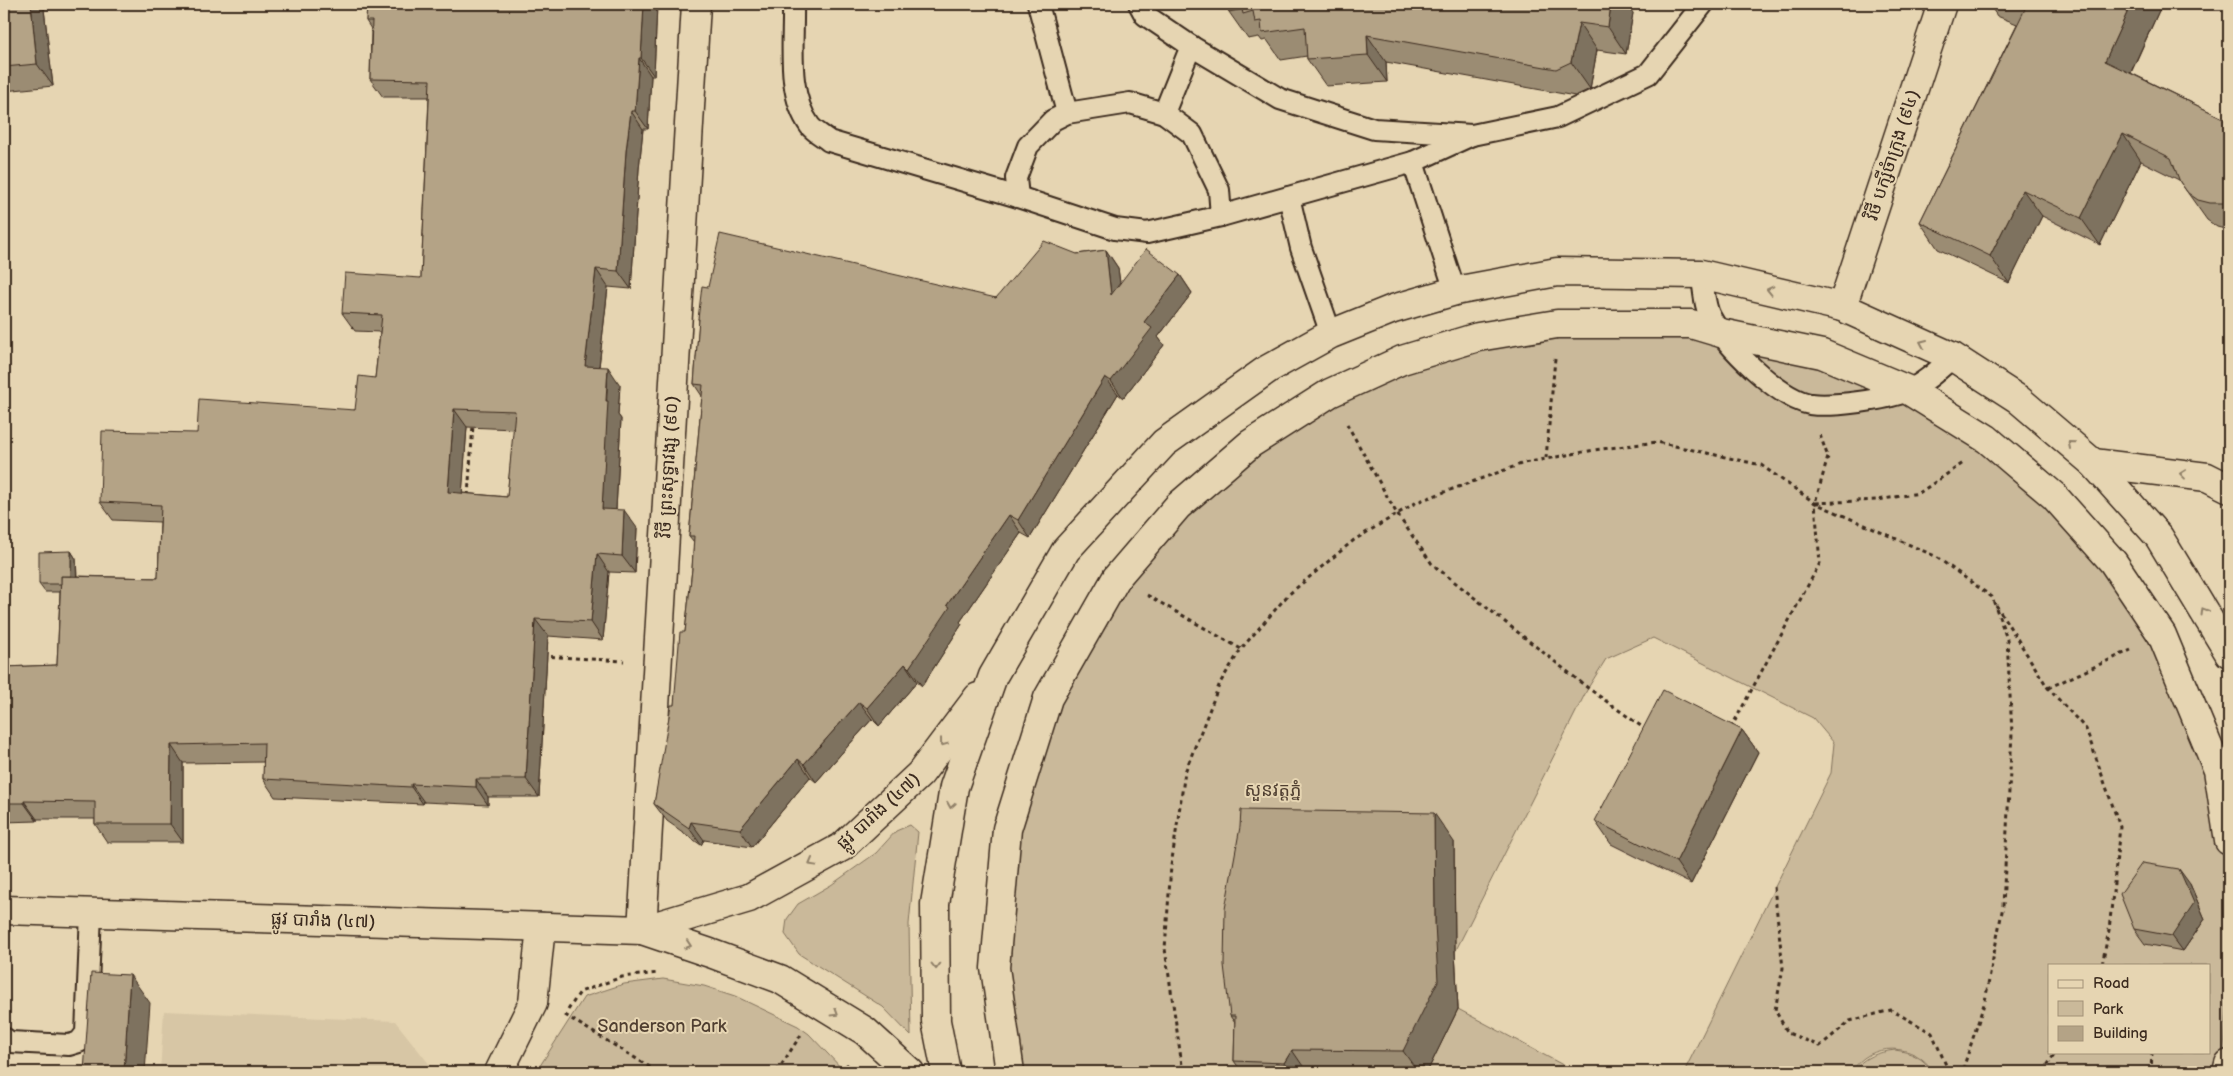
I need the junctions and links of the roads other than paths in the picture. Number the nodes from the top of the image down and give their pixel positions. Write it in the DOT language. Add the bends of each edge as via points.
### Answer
graph roads {
  1 [pos="696,4"];
  2 [pos="793,4"];
  3 [pos="1038,4"];
  4 [pos="1139,4"];
  5 [pos="1703,4"];
  6 [pos="1942,4"];
  7 [pos="1191,46"];
  8 [pos="1067,113"];
  9 [pos="1164,113"];
  10 [pos="1472,135"];
  11 [pos="1413,162"];
  12 [pos="1018,197"];
  13 [pos="1289,197"];
  14 [pos="1221,216"];
  15 [pos="1701,274"];
  16 [pos="1455,291"];
  17 [pos="1842,307"];
  18 [pos="1721,333"];
  19 [pos="1331,334"];
  20 [pos="1953,357"];
  21 [pos="1908,390"];
  22 [pos="2093,463"];
  23 [pos="2229,488"];
  24 [pos="2229,653"];
  25 [pos="994,676"];
  26 [pos="2229,841"];
  27 [pos="4,910"];
  28 [pos="91,913"];
  29 [pos="541,927"];
  30 [pos="642,930"];
  31 [pos="4,1038"];
  32 [pos="2229,1064"];
  33 [pos="499,1072"];
  34 [pos="910,1072"];
  35 [pos="946,1072"];
  36 [pos="1010,1072"];
  37 [pos="2227,1072"];
  1 -- 30 [label="street, វិថី ព្រះសុទ្ធាវង្ស (៩០)"];
  2 -- 12 [label="lane" via="794,83 801,111 812,128 829,141"];
  3 -- 8 [label="lane"];
  4 -- 7 [label="lane" via="1145,15"];
  5 -- 10 [label="lane" via="1648,74 1558,117"];
  6 -- 17 [label="street, វិថី បក្សីចំាក្រុង (៩៤)"];
  7 -- 9 [label="lane"];
  7 -- 10 [label="lane" via="1280,99 1374,128"];
  8 -- 9 [label="lane" via="1130,103"];
  8 -- 12 [label="lane" via="1052,120 1028,146 1016,178"];
  9 -- 14 [label="lane" via="1192,134 1220,190"];
  10 -- 11 [label="lane"];
  11 -- 13 [label="lane"];
  11 -- 16 [label="lane"];
  12 -- 14 [label="lane" via="1114,229 1147,233"];
  13 -- 14 [label="lane"];
  13 -- 19 [label="lane" via="1301,248"];
  15 -- 16 [label="street" via="1557,272"];
  17 -- 15 [label="street, one-way"];
  15 -- 18 [label="lane" via="1710,317"];
  16 -- 19 [label="street" via="1393,309"];
  20 -- 17 [label="street, one-way"];
  18 -- 21 [label="street" via="1822,354"];
  18 -- 21 [label="lane" via="1739,356 1781,390 1809,404 1882,398"];
  18 -- 36 [label="street" via="1691,324 1557,324 1478,337 1402,360 1330,393 1250,444 1178,506 1117,577 1048,698 1007,829 995,968"];
  19 -- 25 [label="street" via="1268,369 1164,443 1066,550"];
  20 -- 21 [label="lane" via="1926,380"];
  22 -- 20 [label="street, one-way" via="2018,398"];
  21 -- 26 [label="street" via="1987,439 2054,496 2113,562 2162,635 2218,770"];
  23 -- 22 [label="street, one-way" via="2207,477"];
  24 -- 22 [label="street, one-way" via="2159,537"];
  25 -- 30 [label="street, ផ្លូវ បារាំង (៤៧), one-way" via="920,774 842,847 748,898"];
  25 -- 35 [label="street, one-way" via="954,787 935,904 936,1021"];
  27 -- 28 [label="street, ផ្លូវ បារាំង (៤៧)"];
  28 -- 29 [label="street, ផ្លូវ បារាំង (៤៧)"];
  28 -- 31 [label="lane" via="86,1033 79,1042 69,1045 10,1042"];
  29 -- 30 [label="street, ផ្លូវ បារាំង (៤៧)"];
  29 -- 33 [label="street" via="533,1003"];
  30 -- 34 [label="street, ផ្លូវ បារាំង (៤៧), one-way" via="780,979 865,1031"];
  32 -- 37 [label="street"];
}
